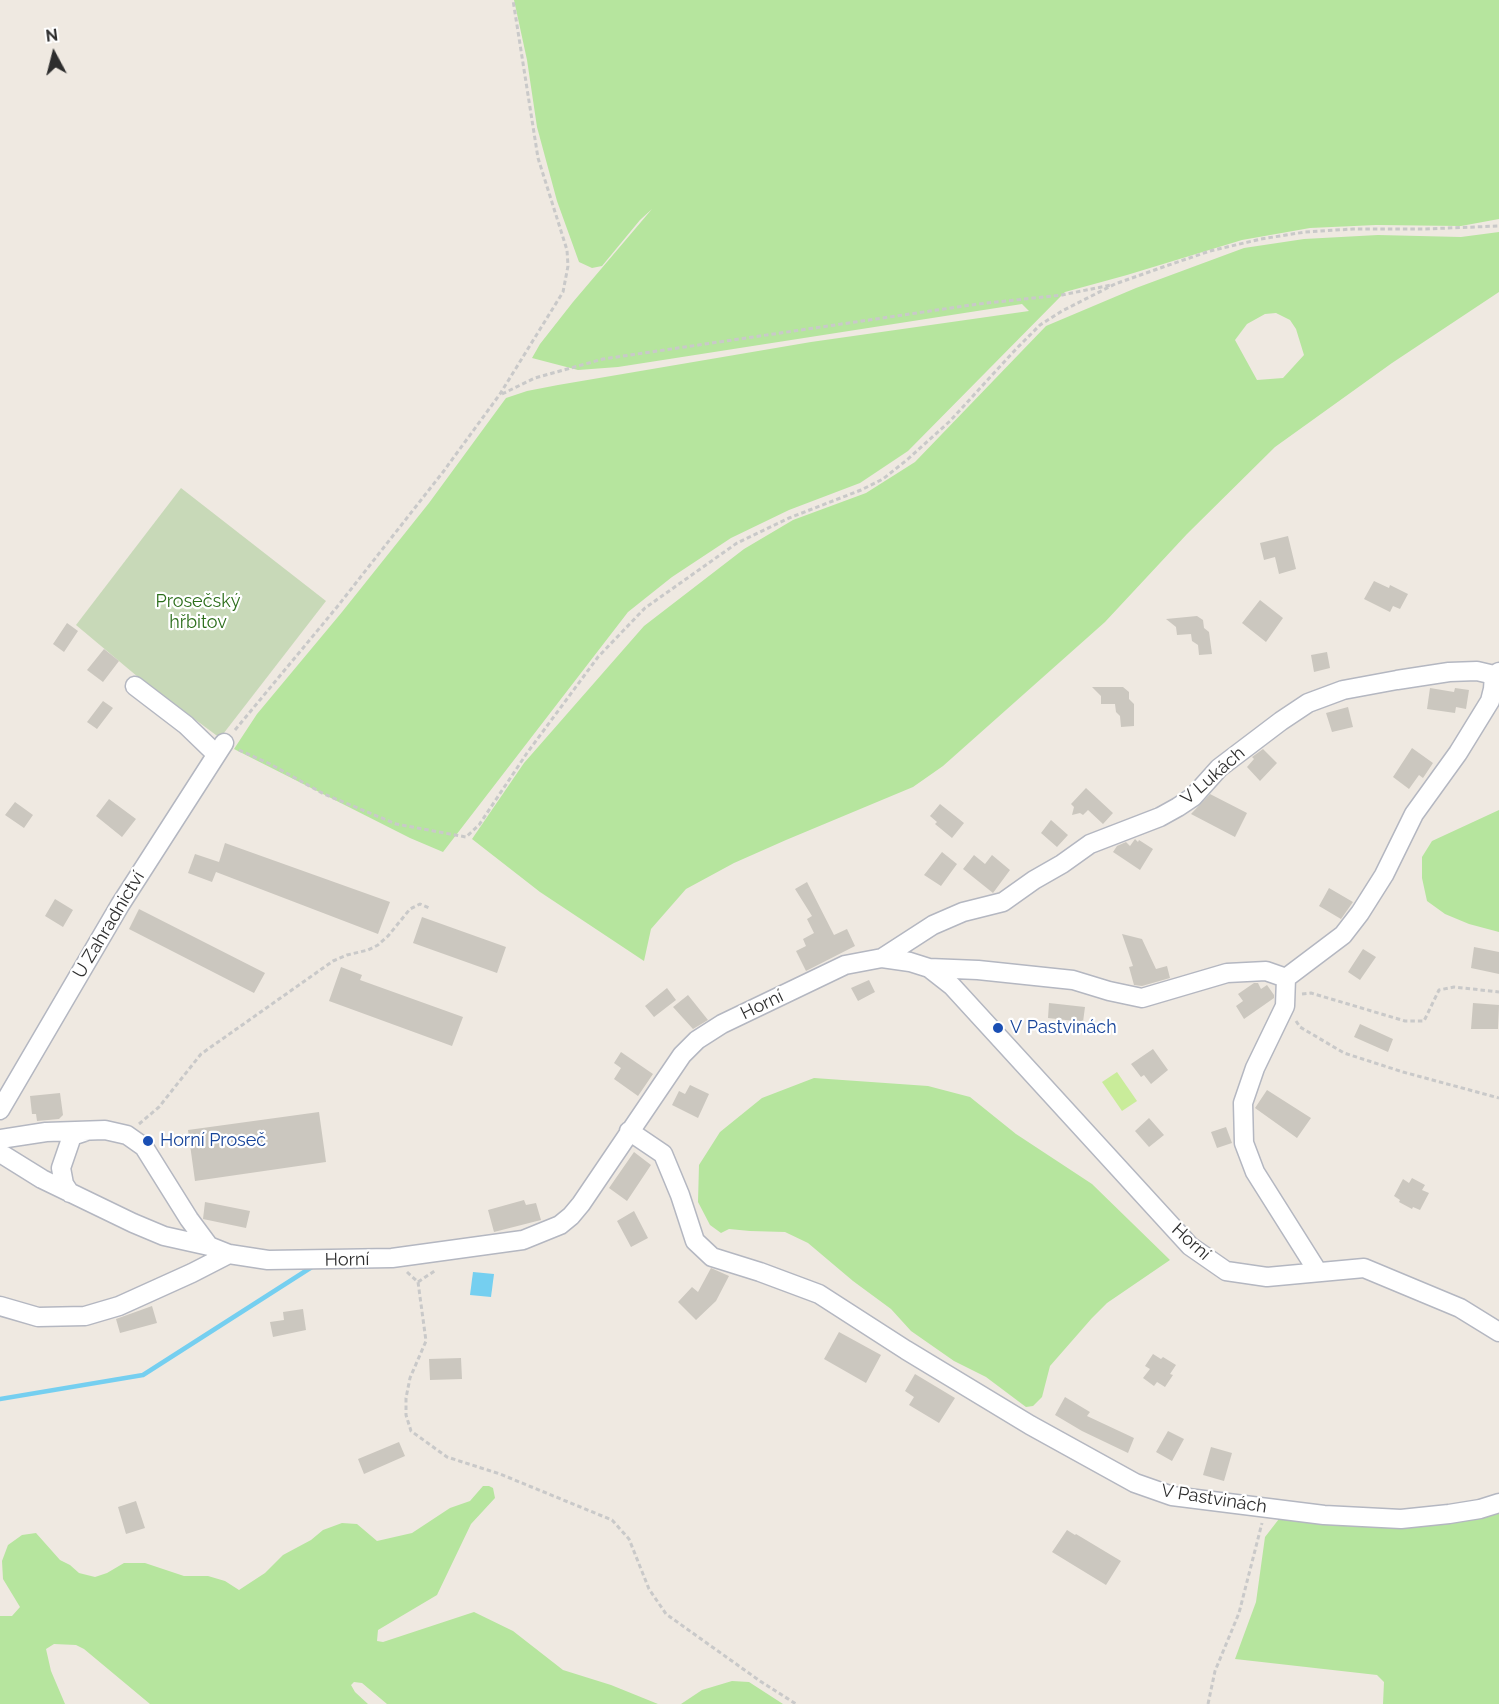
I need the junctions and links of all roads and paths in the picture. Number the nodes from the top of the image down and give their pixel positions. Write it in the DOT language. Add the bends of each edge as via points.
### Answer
graph roads {
  1 [pos="513,0"];
  2 [pos="1499,226"];
  3 [pos="1115,284"];
  4 [pos="500,394"];
  5 [pos="1496,673"];
  6 [pos="135,686"];
  7 [pos="220,749"];
  8 [pos="429,908"];
  9 [pos="882,958"];
  10 [pos="929,968"];
  11 [pos="1499,992"];
  12 [pos="1286,993"];
  13 [pos="1499,1098"];
  14 [pos="0,1110"];
  15 [pos="88,1130"];
  16 [pos="629,1131"];
  17 [pos="127,1135"];
  18 [pos="0,1139"];
  19 [pos="0,1153"];
  20 [pos="70,1193"];
  21 [pos="209,1246"];
  22 [pos="229,1254"];
  23 [pos="1318,1272"];
  24 [pos="418,1282"];
  25 [pos="0,1306"];
  26 [pos="1499,1332"];
  27 [pos="1499,1503"];
  28 [pos="1266,1507"];
  29 [pos="796,1704"];
  30 [pos="1208,1704"];
  1 -- 4 [label="path" via="538,158 562,231 568,266 562,292"];
  2 -- 3 [label="path" via="1305,232 1210,251"];
  3 -- 4 [label="path" via="1062,296 967,305 603,359 535,378"];
  3 -- 7 [label="path" via="1040,325 950,421 883,478 737,543 645,608 598,657 526,753 479,825 466,837 396,824 324,794 270,764"];
  4 -- 7 [label="path" via="337,607"];
  5 -- 9 [label="street, V Lukách" via="1449,672 1397,680 1343,690 1308,703 1219,768 1193,797 1178,807 1089,844 1004,902 963,912 933,925"];
  5 -- 12 [label="street, V Lukách" via="1490,701 1414,814 1360,913"];
  6 -- 7 [label="street"];
  7 -- 14 [label="street, U Zahradnictví" via="120,905"];
  8 -- 17 [label="path" via="420,904 410,909 378,945 333,961 201,1054 159,1107"];
  9 -- 10 [label="street, Horní"];
  9 -- 16 [label="street, Horní" via="845,965 697,1040"];
  10 -- 12 [label="street" via="1073,980 1142,998 1227,973 1266,971"];
  10 -- 23 [label="street, Horní" via="952,986 1190,1246 1226,1271 1267,1277"];
  11 -- 12 [label="path" via="1454,987 1439,990 1424,1021 1405,1021 1311,993"];
  12 -- 13 [label="path" via="1300,1027 1344,1053"];
  12 -- 23 [label="street, V Lukách" via="1243,1103 1244,1143 1255,1172"];
  15 -- 17 [label="street"];
  15 -- 18 [label="street"];
  15 -- 20 [label="street" via="72,1136 61,1168"];
  16 -- 22 [label="street, Horní" via="571,1216 560,1225 523,1240 392,1258 268,1260"];
  16 -- 28 [label="street, V Pastvinách" via="663,1154 695,1241 712,1257 819,1294 1020,1419 1134,1483 1172,1496"];
  17 -- 21 [label="street" via="144,1147"];
  19 -- 20 [label="street, Horní"];
  20 -- 21 [label="street, Horní" via="164,1236"];
  21 -- 22 [label="street, Horní"];
  22 -- 25 [label="street" via="119,1306 85,1316 38,1317"];
  23 -- 26 [label="street, Horní" via="1364,1268 1460,1308"];
  24 -- 29 [label="path" via="426,1341 406,1398 411,1431 447,1458 500,1474 612,1520 629,1539 650,1589 666,1614"];
  27 -- 28 [label="street, V Pastvinách" via="1401,1519"];
  28 -- 30 [label="path" via="1239,1613 1215,1671"];
}
